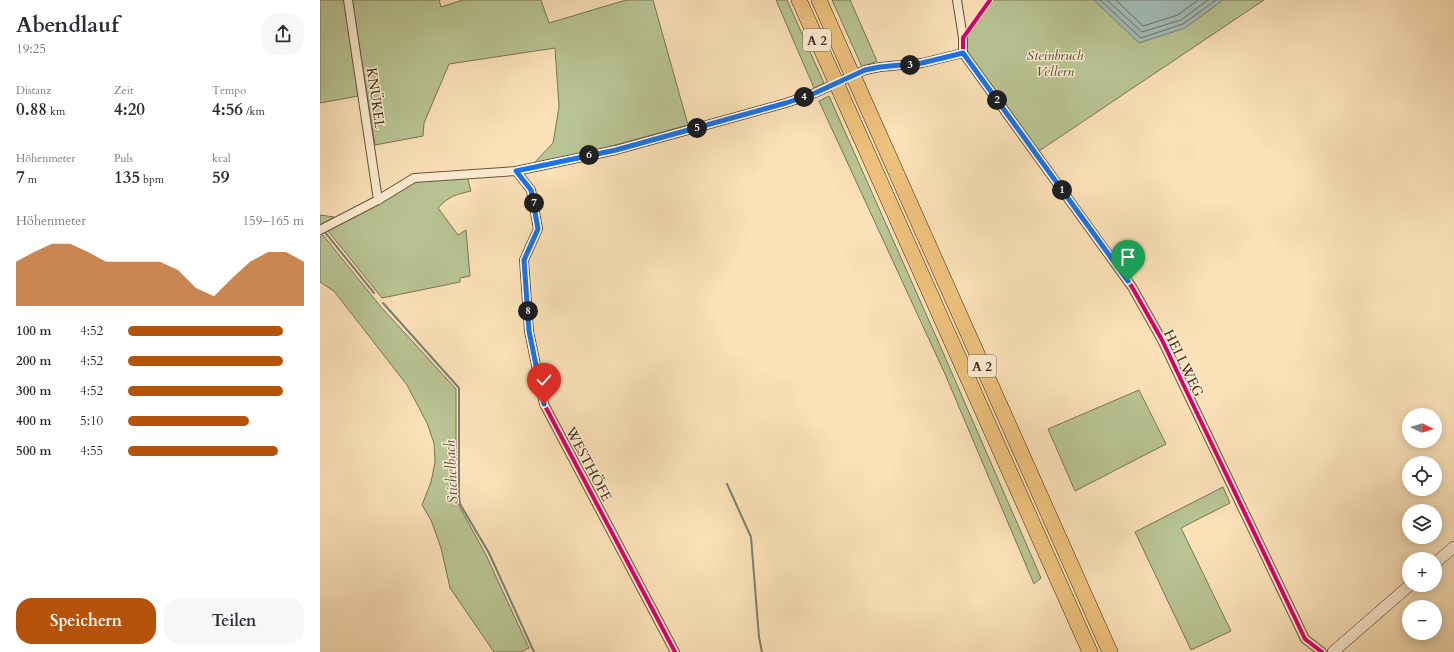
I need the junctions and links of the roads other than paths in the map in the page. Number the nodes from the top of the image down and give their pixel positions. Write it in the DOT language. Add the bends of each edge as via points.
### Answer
graph roads {
  1 [pos="348,0"];
  2 [pos="799,0"];
  3 [pos="819,0"];
  4 [pos="957,0"];
  5 [pos="963,53"];
  6 [pos="516,171"];
  7 [pos="378,200"];
  8 [pos="320,230"];
  9 [pos="1454,546"];
  10 [pos="1442,557"];
  11 [pos="1402,592"];
  12 [pos="675,652"];
  13 [pos="1090,652"];
  14 [pos="1110,652"];
  15 [pos="1322,652"];
  16 [pos="1333,652"];
  1 -- 7 [label="street, KNÜKEL"];
  2 -- 13 [label="highway, A 2"];
  3 -- 14 [label="highway, A 2"];
  4 -- 5 [label="street"];
  5 -- 6 [label="street" via="922,63 865,70 786,103 616,150"];
  5 -- 15 [label="street, HELLWEG" via="1132,287 1162,340 1305,639"];
  6 -- 7 [label="street" via="414,178"];
  6 -- 12 [label="street, WESTHÖFE" via="531,190 538,229 524,260 529,331 544,404"];
  7 -- 8 [label="street"];
  9 -- 10 [label="main road"];
  11 -- 16 [label="main road"];
}
